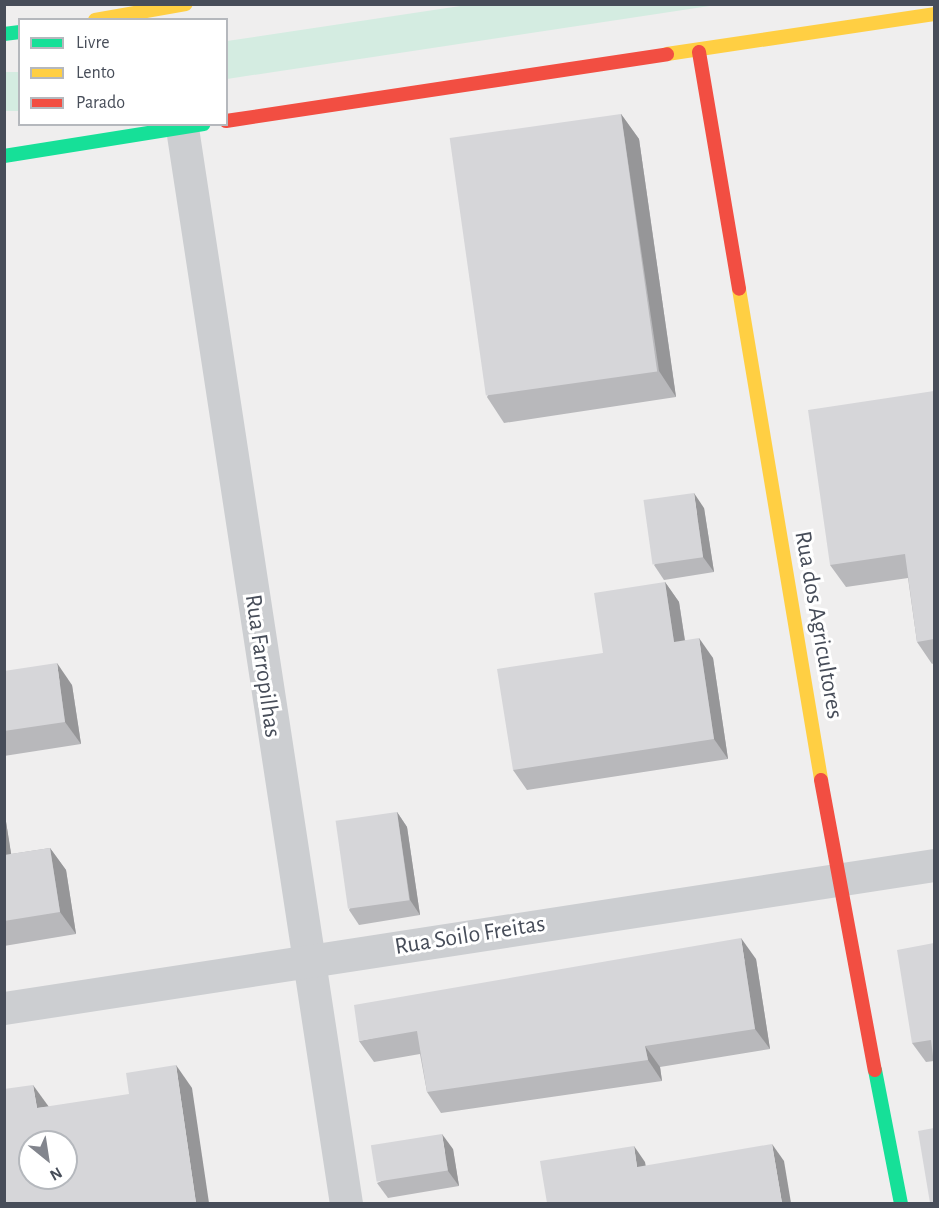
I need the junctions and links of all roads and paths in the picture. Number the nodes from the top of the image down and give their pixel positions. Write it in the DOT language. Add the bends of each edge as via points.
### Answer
graph roads {
  1 [pos="186,4"];
  2 [pos="934,14"];
  3 [pos="106,18"];
  4 [pos="699,52"];
  5 [pos="228,121"];
  6 [pos="193,126"];
  7 [pos="4,156"];
  8 [pos="934,865"];
  9 [pos="838,880"];
  10 [pos="306,961"];
  11 [pos="4,1008"];
  12 [pos="346,1203"];
  13 [pos="901,1203"];
  1 -- 3 [label="street"];
  2 -- 4 [label="street"];
  4 -- 5 [label="street"];
  4 -- 9 [label="street, Rua dos Agricultores"];
  6 -- 7 [label="street"];
  6 -- 10 [label="street, Rua Farropilhas"];
  8 -- 9 [label="street, Rua Soilo Freitas"];
  9 -- 10 [label="street, Rua Soilo Freitas"];
  9 -- 13 [label="street, Rua dos Agricultores"];
  10 -- 11 [label="street, Rua Soilo Freitas"];
  10 -- 12 [label="street, Rua Farropilhas"];
}
